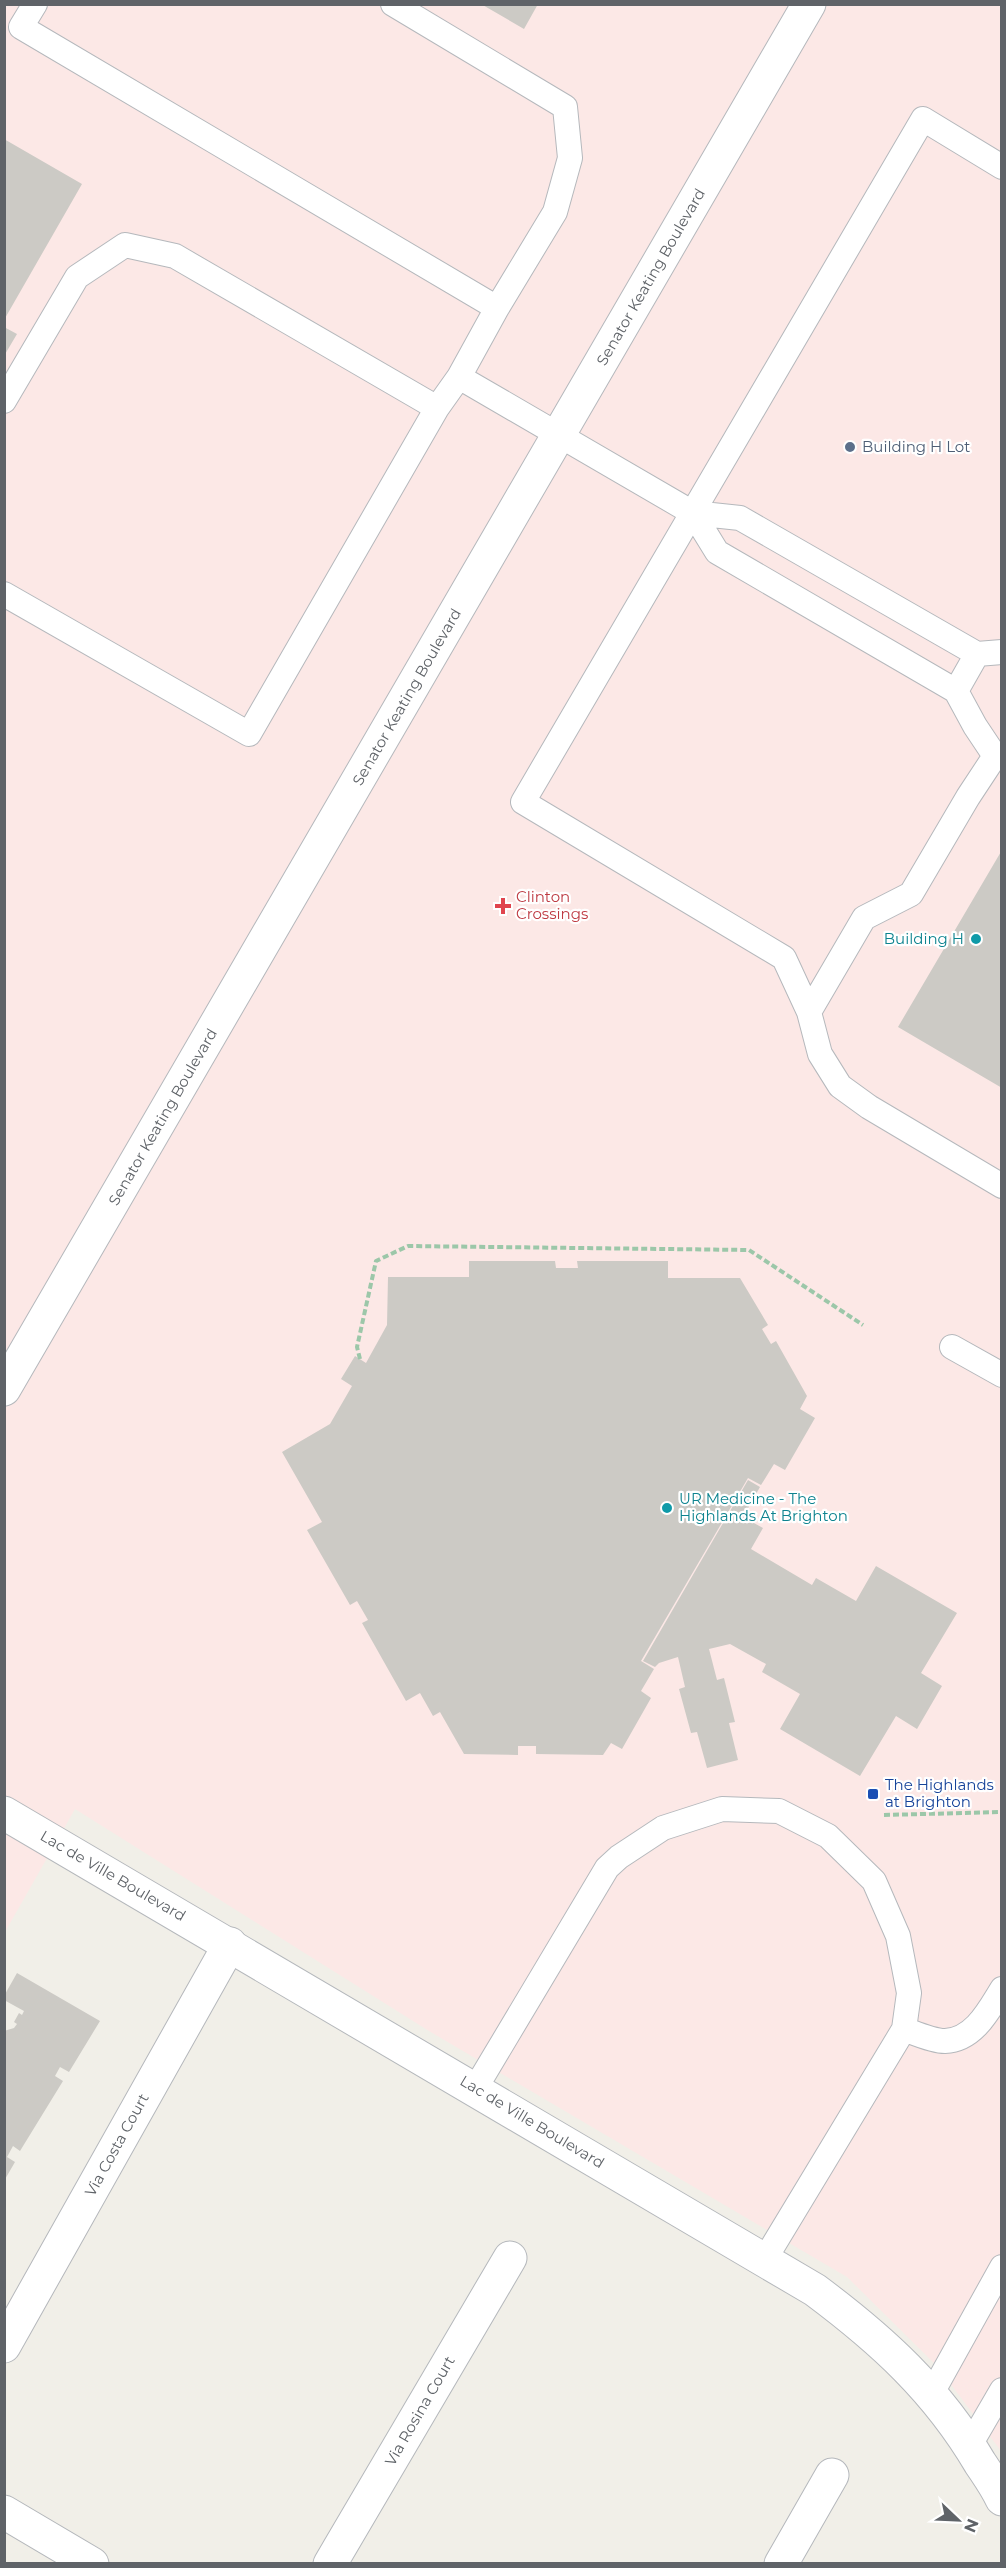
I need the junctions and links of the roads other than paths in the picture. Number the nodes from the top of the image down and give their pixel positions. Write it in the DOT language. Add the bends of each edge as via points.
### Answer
graph roads {
  1 [pos="35,4"];
  2 [pos="393,4"];
  3 [pos="809,4"];
  4 [pos="1002,167"];
  5 [pos="498,308"];
  6 [pos="459,377"];
  7 [pos="4,401"];
  8 [pos="437,408"];
  9 [pos="559,436"];
  10 [pos="693,513"];
  11 [pos="4,594"];
  12 [pos="1002,652"];
  13 [pos="977,654"];
  14 [pos="956,691"];
  15 [pos="998,751"];
  16 [pos="809,1012"];
  17 [pos="1002,1186"];
  18 [pos="952,1347"];
  19 [pos="1002,1375"];
  20 [pos="4,1389"];
  21 [pos="4,1813"];
  22 [pos="230,1944"];
  23 [pos="1002,1989"];
  24 [pos="903,2029"];
  25 [pos="475,2089"];
  26 [pos="510,2258"];
  27 [pos="765,2259"];
  28 [pos="1002,2267"];
  29 [pos="4,2346"];
  30 [pos="1002,2390"];
  31 [pos="932,2393"];
  32 [pos="970,2445"];
  33 [pos="832,2475"];
  34 [pos="1002,2499"];
  35 [pos="4,2512"];
  36 [pos="92,2564"];
  37 [pos="330,2564"];
  38 [pos="781,2564"];
  1 -- 5 [label="lane" via="21,27"];
  2 -- 5 [label="lane" via="565,107 570,158 555,212"];
  3 -- 9 [label="street, Senator Keating Boulevard"];
  4 -- 10 [label="lane" via="923,119"];
  5 -- 6 [label="lane"];
  6 -- 8 [label="lane"];
  6 -- 9 [label="lane"];
  7 -- 8 [label="lane" via="77,277 125,245 175,256"];
  8 -- 11 [label="lane" via="249,734"];
  9 -- 10 [label="lane"];
  9 -- 20 [label="street, Senator Keating Boulevard"];
  10 -- 13 [label="lane" via="740,518"];
  10 -- 14 [label="lane" via="717,552"];
  10 -- 16 [label="lane" via="523,802 784,958"];
  12 -- 13 [label="lane"];
  13 -- 14 [label="lane"];
  14 -- 15 [label="lane" via="975,726"];
  15 -- 16 [label="lane" via="911,894 864,918"];
  16 -- 17 [label="lane" via="820,1054 840,1086"];
  18 -- 19 [label="lane"];
  21 -- 22 [label="street, Lac de Ville Boulevard"];
  22 -- 25 [label="street, Lac de Ville Boulevard"];
  22 -- 29 [label="street, Via Costa Court"];
  23 -- 24 [label="lane" via="983,2019 965,2035 944,2041"];
  24 -- 25 [label="lane" via="909,1993 898,1936 874,1881 828,1836 779,1811 722,1809 663,1828 607,1868"];
  24 -- 27 [label="lane"];
  25 -- 27 [label="street, Lac de Ville Boulevard"];
  26 -- 37 [label="street, Via Rosina Court"];
  27 -- 31 [label="street, Lac de Ville Boulevard" via="865,2327"];
  28 -- 31 [label="lane"];
  30 -- 32 [label="lane"];
  31 -- 32 [label="street, Lac de Ville Boulevard"];
  32 -- 34 [label="street, Lac de Ville Boulevard"];
  33 -- 38 [label="street"];
  35 -- 36 [label="street"];
}
